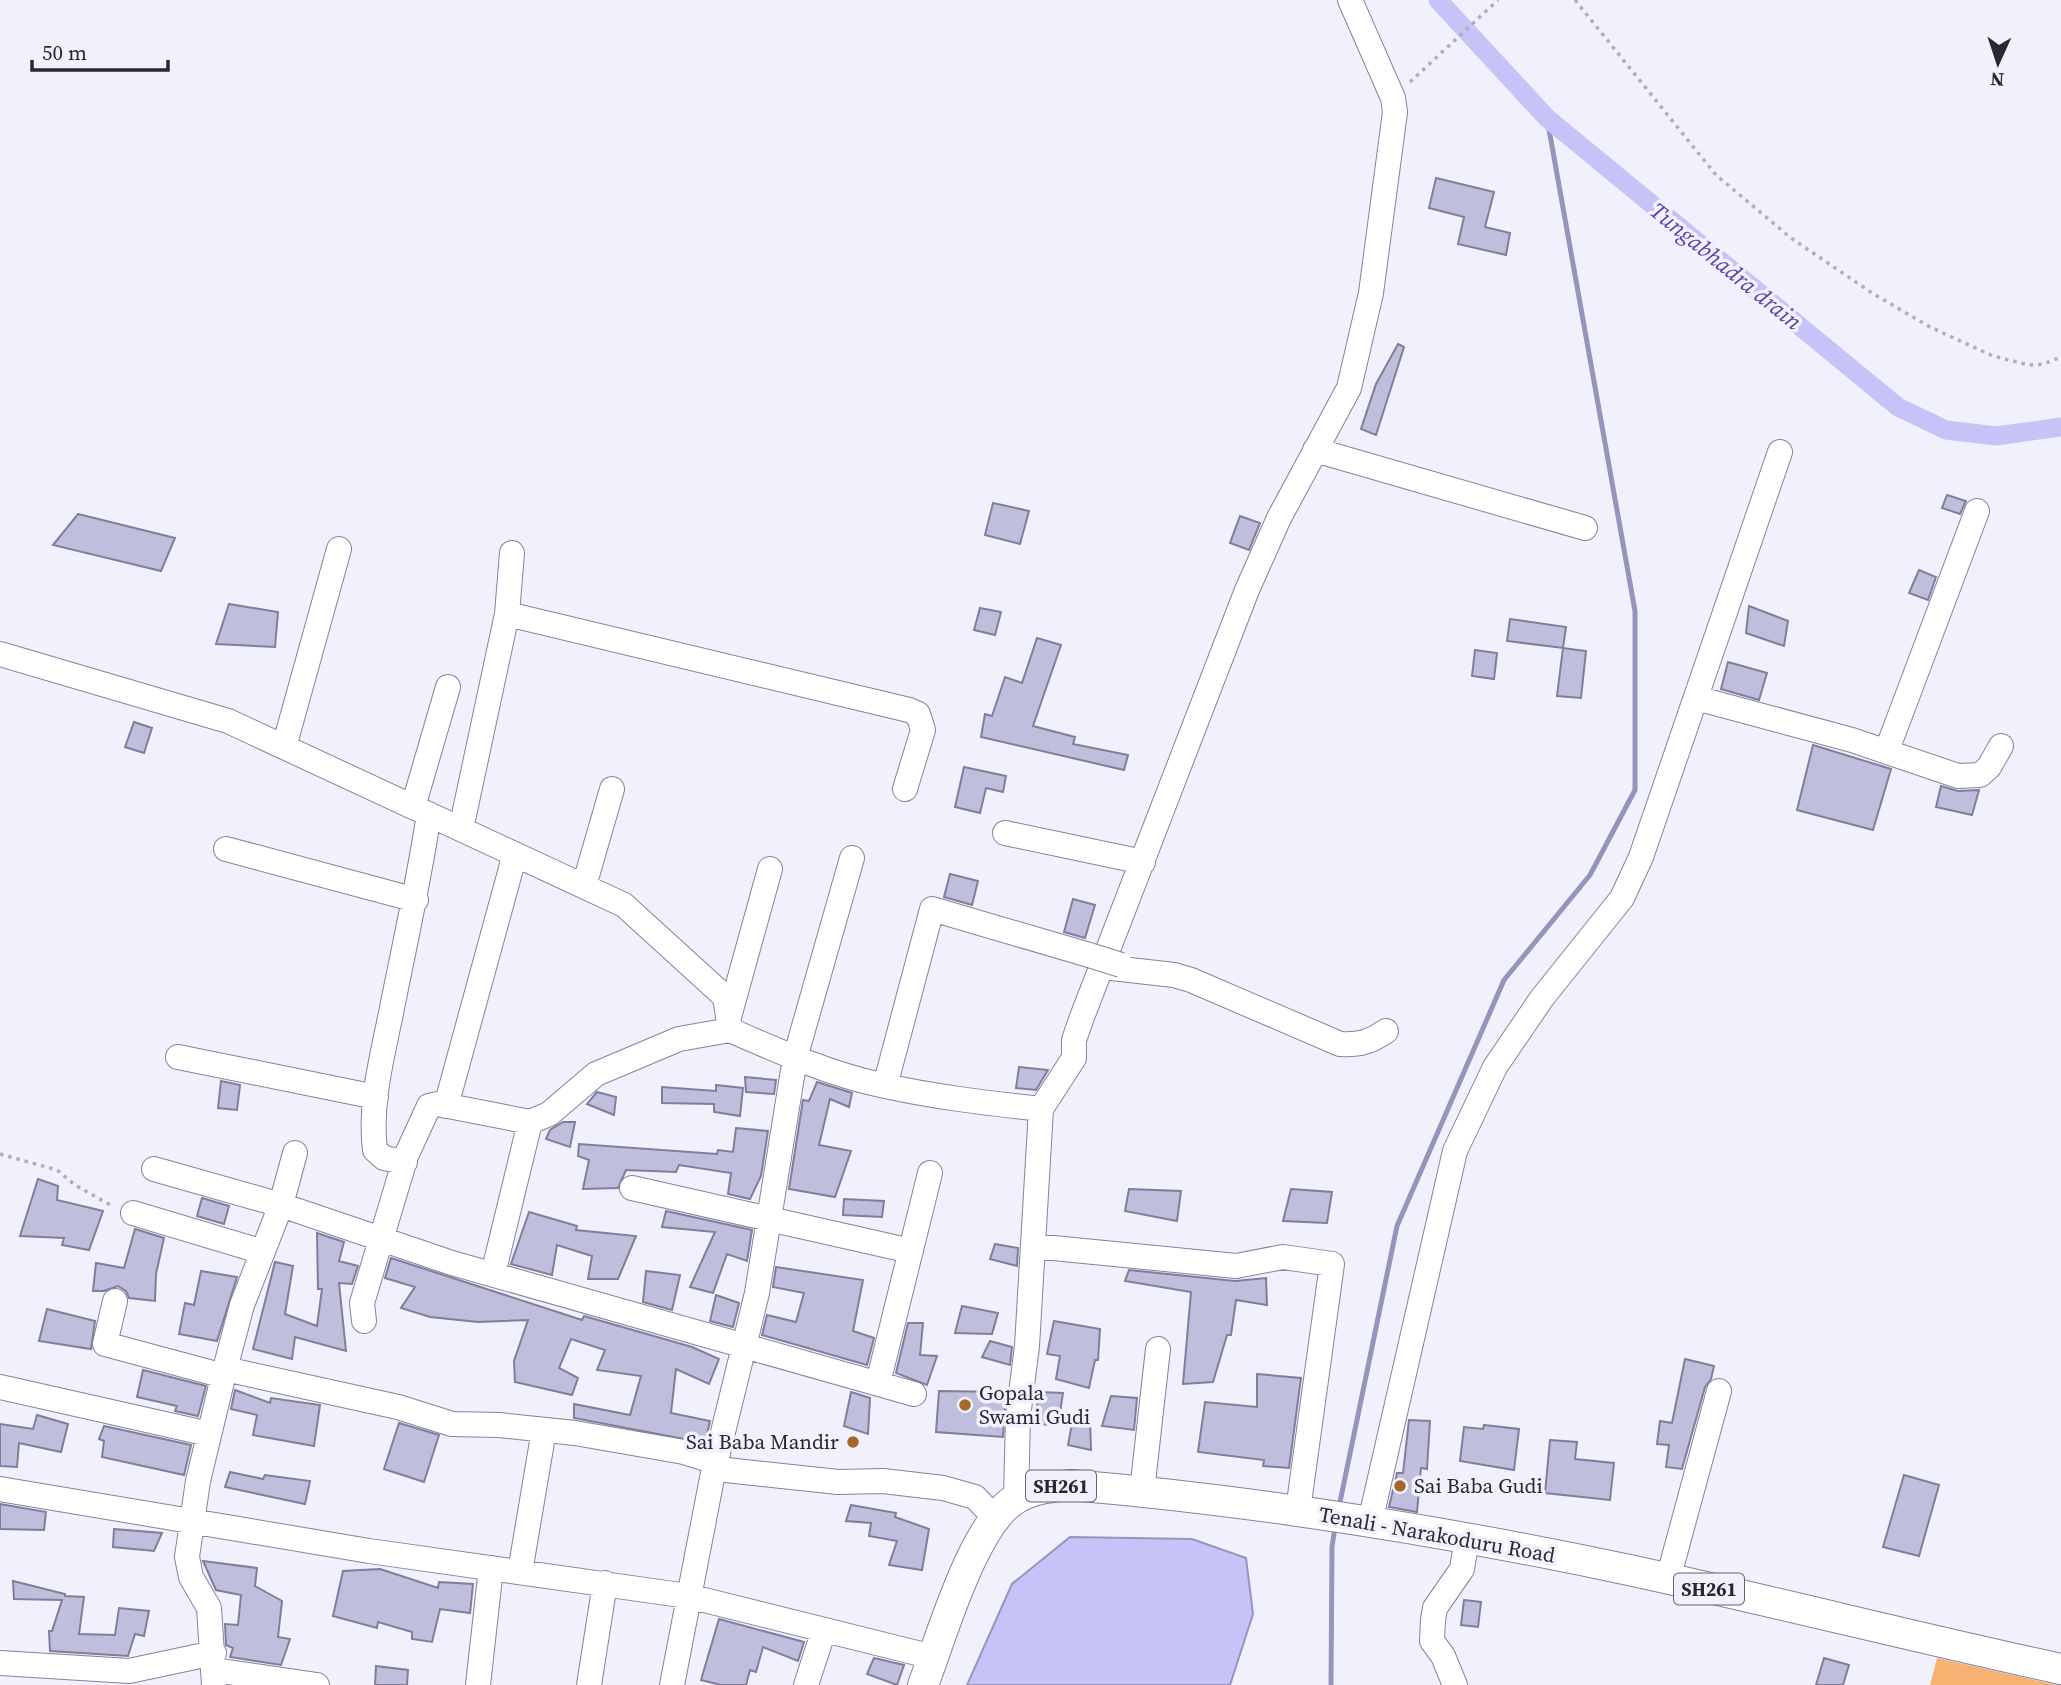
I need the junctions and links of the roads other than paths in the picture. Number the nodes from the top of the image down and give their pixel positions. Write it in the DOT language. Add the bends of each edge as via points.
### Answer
graph roads {
  1 [pos="1350,0"];
  2 [pos="1315,450"];
  3 [pos="1780,452"];
  4 [pos="1976,511"];
  5 [pos="1585,528"];
  6 [pos="339,549"];
  7 [pos="512,554"];
  8 [pos="507,614"];
  9 [pos="0,654"];
  10 [pos="448,687"];
  11 [pos="1696,698"];
  12 [pos="2001,746"];
  13 [pos="285,747"];
  14 [pos="1887,750"];
  15 [pos="612,789"];
  16 [pos="905,789"];
  17 [pos="421,810"];
  18 [pos="461,829"];
  19 [pos="1005,833"];
  20 [pos="226,849"];
  21 [pos="515,854"];
  22 [pos="852,858"];
  23 [pos="1143,862"];
  24 [pos="770,869"];
  25 [pos="584,886"];
  26 [pos="416,900"];
  27 [pos="1114,964"];
  28 [pos="729,1025"];
  29 [pos="1386,1031"];
  30 [pos="177,1057"];
  31 [pos="795,1058"];
  32 [pos="885,1086"];
  33 [pos="376,1097"];
  34 [pos="446,1106"];
  35 [pos="1041,1109"];
  36 [pos="530,1122"];
  37 [pos="295,1153"];
  38 [pos="405,1162"];
  39 [pos="154,1169"];
  40 [pos="929,1173"];
  41 [pos="632,1188"];
  42 [pos="281,1205"];
  43 [pos="132,1213"];
  44 [pos="769,1221"];
  45 [pos="382,1239"];
  46 [pos="1033,1246"];
  47 [pos="911,1251"];
  48 [pos="263,1252"];
  49 [pos="493,1274"];
  50 [pos="115,1301"];
  51 [pos="363,1321"];
  52 [pos="745,1344"];
  53 [pos="1158,1349"];
  54 [pos="224,1372"];
  55 [pos="878,1383"];
  56 [pos="0,1387"];
  57 [pos="1719,1391"];
  58 [pos="914,1394"];
  59 [pos="544,1430"];
  60 [pos="209,1434"];
  61 [pos="716,1462"];
  62 [pos="0,1489"];
  63 [pos="1142,1491"];
  64 [pos="1016,1497"];
  65 [pos="1309,1512"];
  66 [pos="996,1519"];
  67 [pos="1363,1520"];
  68 [pos="192,1523"];
  69 [pos="1467,1538"];
  70 [pos="491,1568"];
  71 [pos="520,1572"];
  72 [pos="1668,1579"];
  73 [pos="605,1583"];
  74 [pos="688,1596"];
  75 [pos="824,1630"];
  76 [pos="933,1657"];
  77 [pos="0,1663"];
  78 [pos="214,1669"];
  79 [pos="2061,1669"];
  80 [pos="317,1685"];
  81 [pos="478,1685"];
  82 [pos="589,1685"];
  83 [pos="672,1685"];
  84 [pos="806,1685"];
  85 [pos="923,1685"];
  86 [pos="1455,1685"];
  1 -- 2 [label="street" via="1393,98 1395,113 1360,347 1349,388"];
  2 -- 5 [label="street"];
  2 -- 23 [label="street" via="1247,590"];
  3 -- 11 [label="street"];
  4 -- 14 [label="street"];
  6 -- 13 [label="street"];
  7 -- 8 [label="street"];
  8 -- 16 [label="street" via="909,710 918,714 923,730"];
  8 -- 18 [label="street"];
  9 -- 13 [label="street" via="228,721"];
  10 -- 17 [label="street"];
  11 -- 14 [label="street"];
  11 -- 67 [label="street" via="1641,857 1622,898 1542,998 1495,1067 1455,1151"];
  12 -- 14 [label="street" via="1989,767 1969,778"];
  13 -- 17 [label="street"];
  15 -- 25 [label="street"];
  17 -- 18 [label="street"];
  17 -- 26 [label="street"];
  18 -- 21 [label="street"];
  19 -- 23 [label="street"];
  20 -- 26 [label="street"];
  21 -- 25 [label="street"];
  21 -- 34 [label="street"];
  22 -- 31 [label="street"];
  23 -- 27 [label="street"];
  24 -- 28 [label="street"];
  25 -- 28 [label="street" via="624,905 695,969 724,997"];
  26 -- 33 [label="street"];
  27 -- 29 [label="street" via="1191,981 1340,1044 1359,1045"];
  27 -- 32 [label="street" via="932,909"];
  27 -- 35 [label="street" via="1074,1040 1074,1058"];
  28 -- 31 [label="street"];
  28 -- 36 [label="street" via="596,1074 549,1114"];
  30 -- 33 [label="street"];
  31 -- 32 [label="street"];
  31 -- 44 [label="street"];
  32 -- 35 [label="street"];
  33 -- 38 [label="street" via="374,1150"];
  34 -- 36 [label="street"];
  34 -- 38 [label="street" via="429,1106"];
  35 -- 46 [label="street"];
  36 -- 49 [label="street"];
  37 -- 42 [label="street"];
  38 -- 45 [label="street"];
  39 -- 42 [label="street"];
  40 -- 47 [label="street"];
  41 -- 44 [label="street"];
  42 -- 45 [label="street"];
  42 -- 48 [label="street"];
  43 -- 48 [label="street"];
  44 -- 47 [label="street"];
  44 -- 52 [label="street"];
  45 -- 49 [label="street"];
  45 -- 51 [label="street" via="362,1303"];
  46 -- 64 [label="street"];
  46 -- 65 [label="street" via="1236,1266 1283,1257 1332,1264"];
  47 -- 55 [label="street"];
  48 -- 54 [label="street" via="242,1305"];
  49 -- 52 [label="street"];
  50 -- 54 [label="street" via="105,1344"];
  52 -- 55 [label="street"];
  52 -- 61 [label="street"];
  53 -- 63 [label="street"];
  54 -- 59 [label="street" via="398,1407 452,1424"];
  54 -- 60 [label="street"];
  55 -- 58 [label="street"];
  56 -- 60 [label="street"];
  57 -- 72 [label="street"];
  59 -- 61 [label="street" via="684,1452"];
  59 -- 71 [label="street"];
  60 -- 68 [label="street"];
  61 -- 66 [label="street" via="726,1470 943,1488 975,1497"];
  61 -- 74 [label="street"];
  62 -- 68 [label="street"];
  63 -- 64 [label="main road, Tenali - Narakoduru Road / SH261" via="1071,1485"];
  63 -- 65 [label="main road, Tenali - Narakoduru Road / SH261"];
  64 -- 66 [label="main road, SH261"];
  65 -- 67 [label="main road, Tenali - Narakoduru Road / SH261"];
  66 -- 76 [label="main road, SH261" via="977,1543"];
  67 -- 69 [label="main road, Tenali - Narakoduru Road / SH261"];
  68 -- 70 [label="street"];
  68 -- 78 [label="street" via="187,1557 191,1577 209,1608"];
  69 -- 72 [label="main road, Tenali - Narakoduru Road / SH261"];
  69 -- 86 [label="street" via="1462,1569 1435,1608 1433,1620 1432,1641"];
  70 -- 71 [label="street"];
  70 -- 81 [label="street"];
  71 -- 73 [label="street"];
  72 -- 79 [label="main road, Tenali - Narakoduru Road / SH261"];
  73 -- 74 [label="street"];
  73 -- 82 [label="street"];
  74 -- 75 [label="street"];
  74 -- 83 [label="street"];
  75 -- 76 [label="street"];
  75 -- 84 [label="street"];
  76 -- 85 [label="main road, SH261"];
  77 -- 78 [label="street" via="129,1671"];
  78 -- 80 [label="street"];
}
